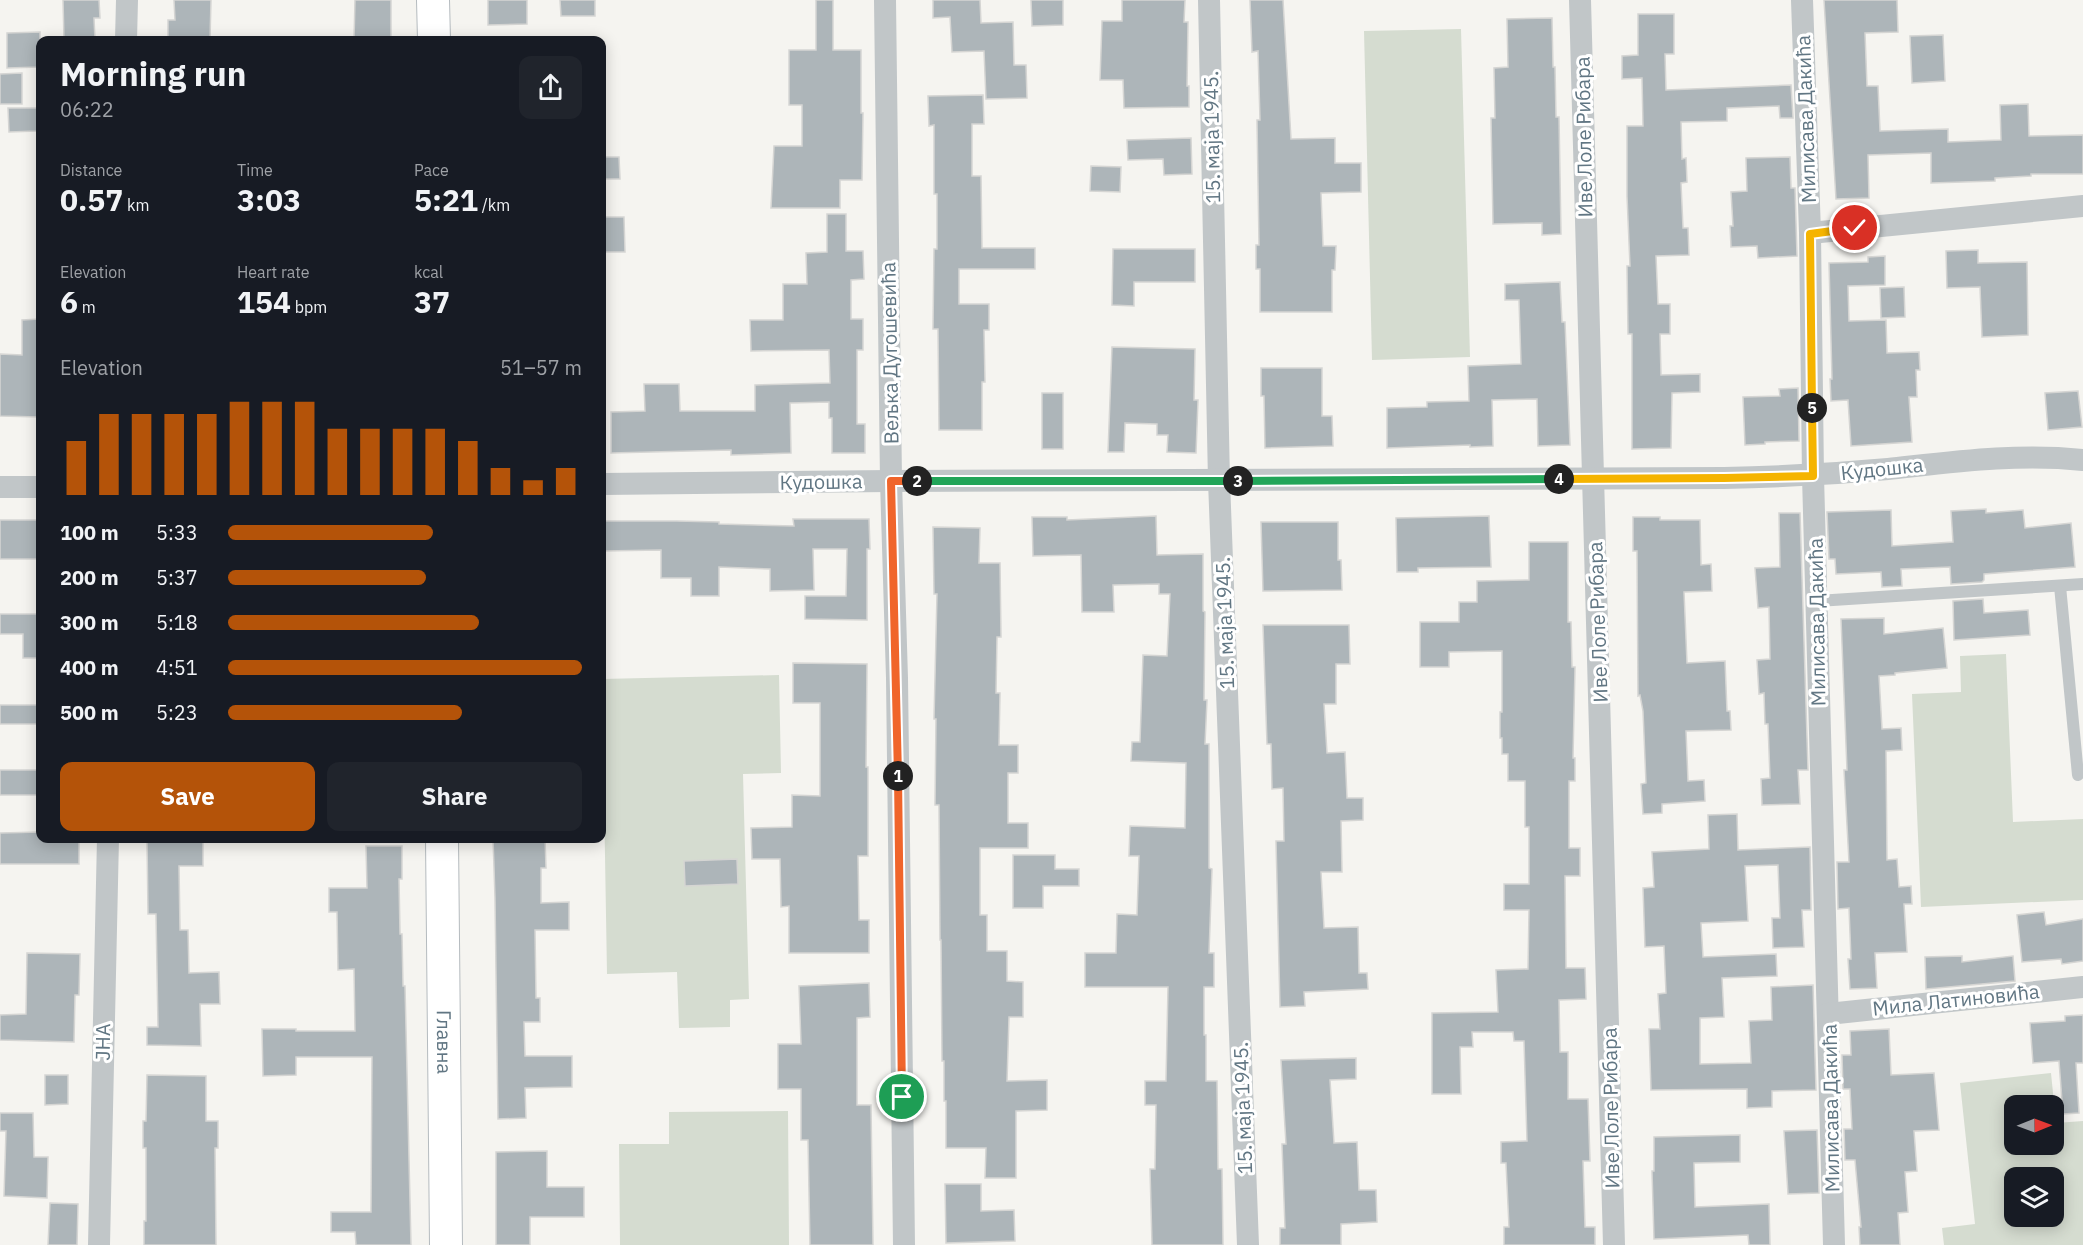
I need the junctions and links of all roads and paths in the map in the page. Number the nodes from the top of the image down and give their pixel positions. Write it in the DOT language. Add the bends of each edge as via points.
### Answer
graph roads {
  1 [pos="127,0"];
  2 [pos="433,0"];
  3 [pos="885,0"];
  4 [pos="1209,0"];
  5 [pos="1580,0"];
  6 [pos="1802,0"];
  7 [pos="126,36"];
  8 [pos="434,36"];
  9 [pos="2083,206"];
  10 [pos="1810,234"];
  11 [pos="2083,460"];
  12 [pos="1813,476"];
  13 [pos="1592,478"];
  14 [pos="891,481"];
  15 [pos="1219,481"];
  16 [pos="606,484"];
  17 [pos="0,487"];
  18 [pos="36,487"];
  19 [pos="2083,584"];
  20 [pos="2060,586"];
  21 [pos="1817,601"];
  22 [pos="2078,775"];
  23 [pos="108,843"];
  24 [pos="442,843"];
  25 [pos="2083,987"];
  26 [pos="1828,1014"];
  27 [pos="99,1245"];
  28 [pos="446,1245"];
  29 [pos="904,1245"];
  30 [pos="1248,1245"];
  31 [pos="1614,1245"];
  32 [pos="1834,1245"];
  1 -- 7 [label="street"];
  2 -- 8 [label="main road"];
  3 -- 14 [label="street, Вељка Дугошевића"];
  4 -- 15 [label="street, 15. маја 1945."];
  5 -- 13 [label="street, Иве Лоле Рибара"];
  6 -- 10 [label="street, Милисава Дакића"];
  9 -- 10 [label="street"];
  10 -- 12 [label="street, Милисава Дакића"];
  11 -- 12 [label="street, Кудошка" via="2008,457"];
  12 -- 13 [label="street, Кудошка"];
  12 -- 21 [label="street, Милисава Дакића"];
  13 -- 15 [label="street, Кудошка"];
  13 -- 31 [label="street, Иве Лоле Рибара"];
  14 -- 15 [label="street, Кудошка"];
  14 -- 16 [label="street, Кудошка"];
  14 -- 29 [label="street, Вељка Дугошевића"];
  15 -- 30 [label="street, 15. маја 1945."];
  17 -- 18 [label="street"];
  19 -- 20 [label="lane"];
  20 -- 21 [label="lane"];
  20 -- 22 [label="lane"];
  21 -- 26 [label="street, Милисава Дакића"];
  23 -- 27 [label="street, ЈНА"];
  24 -- 28 [label="main road, Главна"];
  25 -- 26 [label="street, Мила Латиновића"];
  26 -- 32 [label="street, Милисава Дакића"];
}
